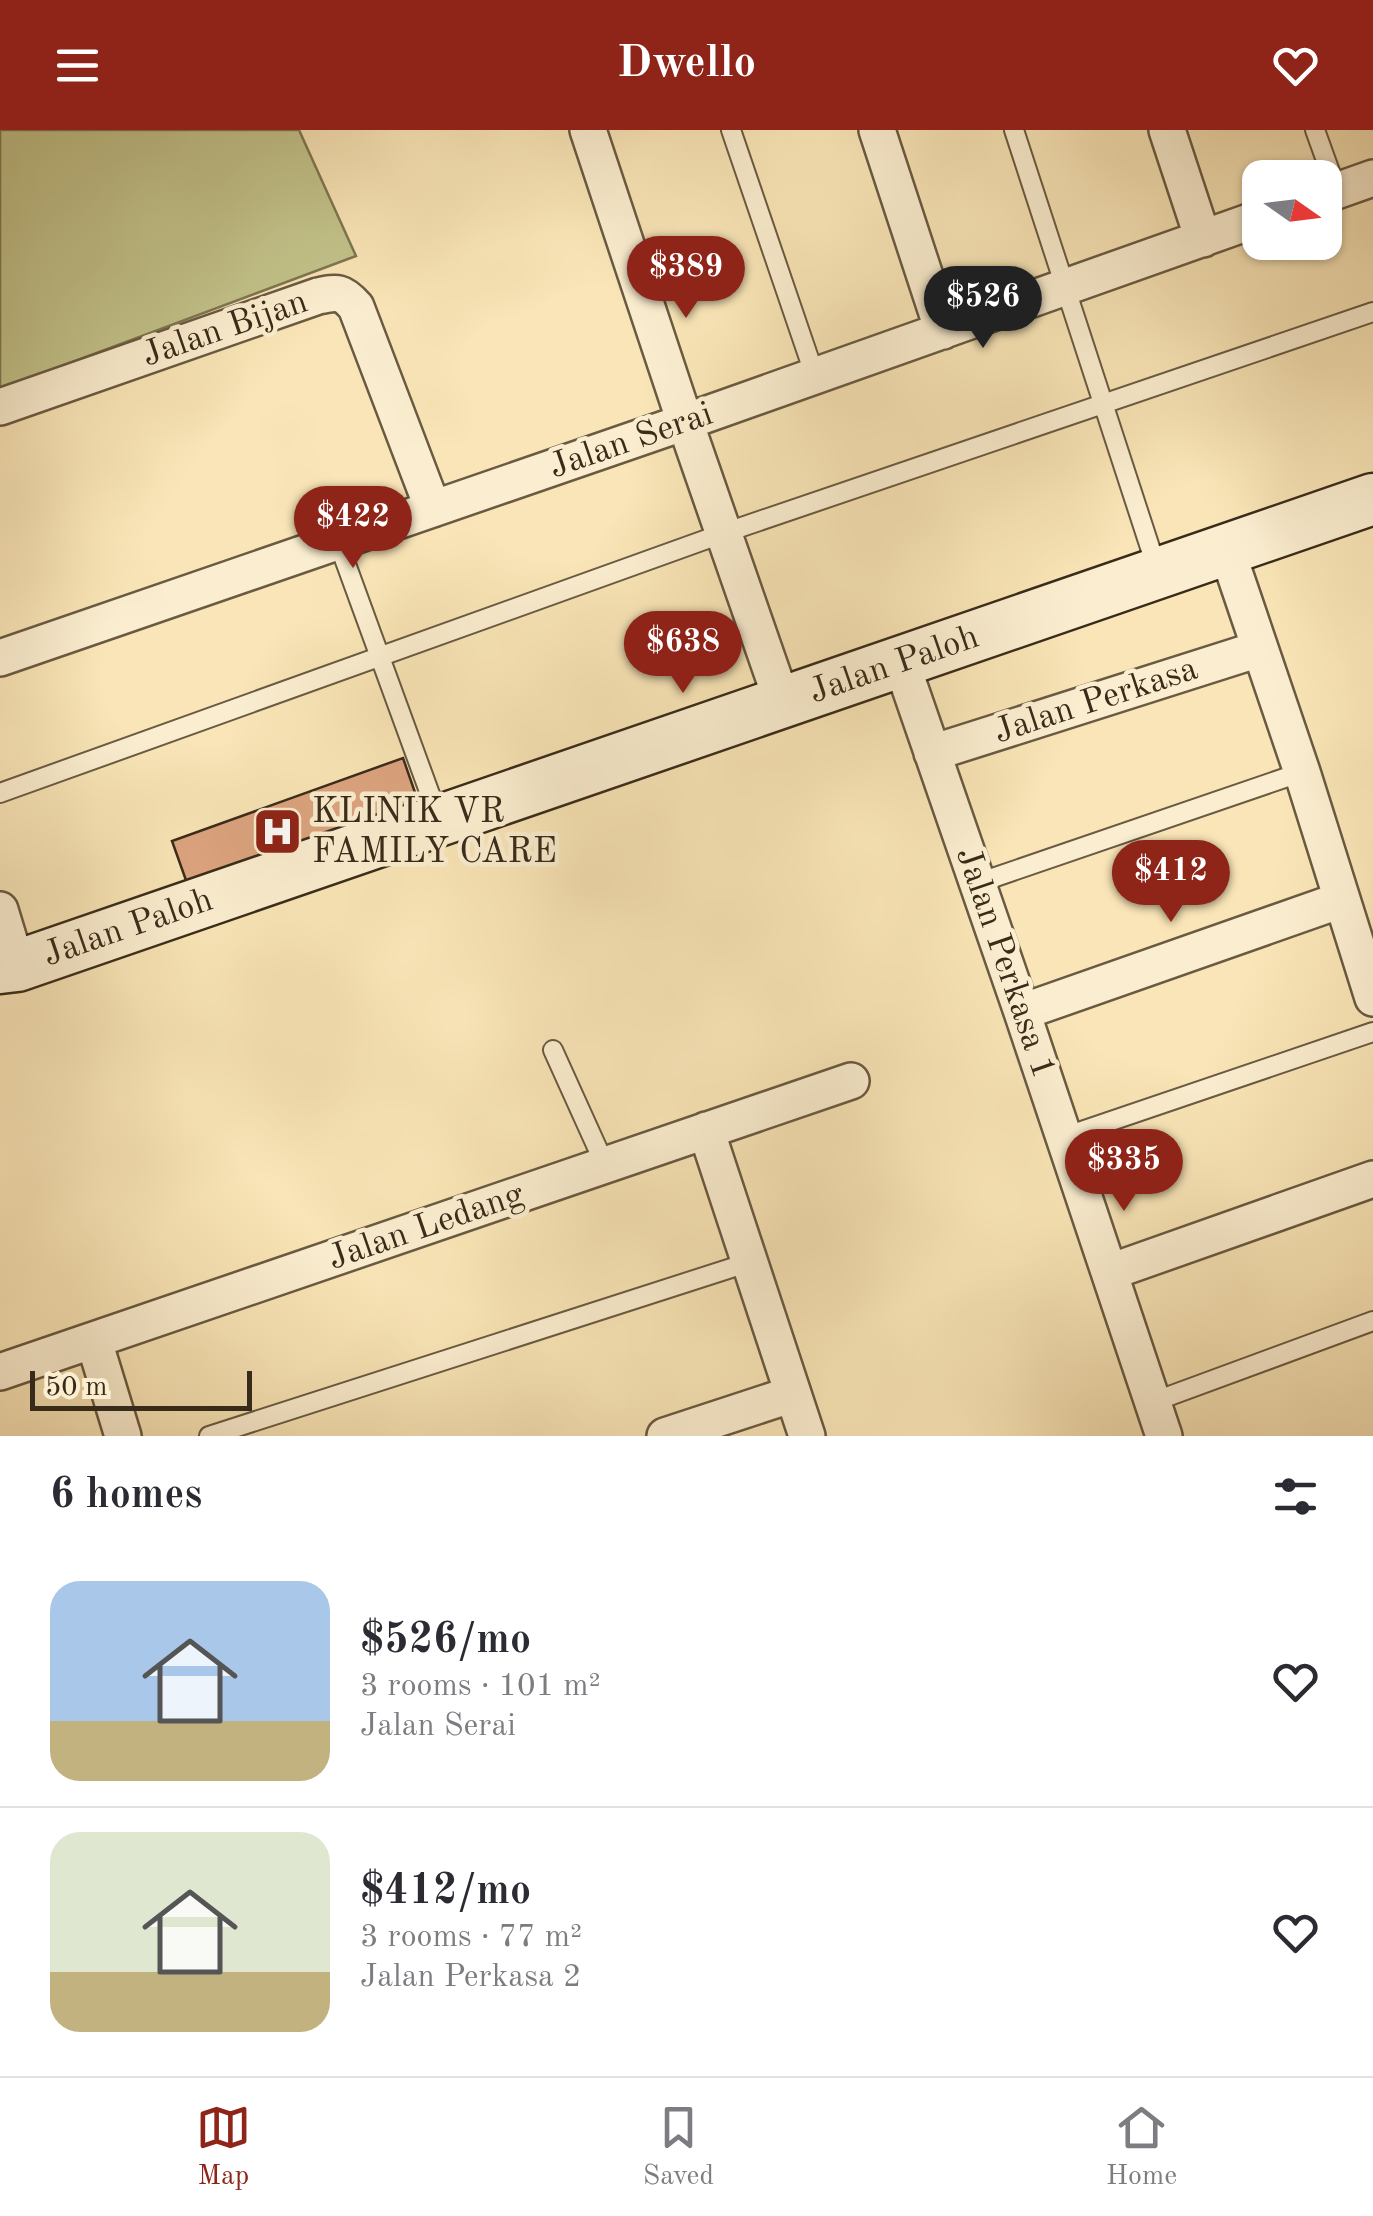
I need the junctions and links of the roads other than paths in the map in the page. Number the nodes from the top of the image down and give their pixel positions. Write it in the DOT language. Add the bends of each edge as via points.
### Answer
graph roads {
  1 [pos="588,130"];
  2 [pos="732,130"];
  3 [pos="877,130"];
  4 [pos="1014,130"];
  5 [pos="1166,130"];
  6 [pos="1316,130"];
  7 [pos="1323,160"];
  8 [pos="1373,178"];
  9 [pos="1342,189"];
  10 [pos="1242,224"];
  11 [pos="1203,238"];
  12 [pos="1064,288"];
  13 [pos="1373,312"];
  14 [pos="943,331"];
  15 [pos="815,376"];
  16 [pos="1103,404"];
  17 [pos="0,407"];
  18 [pos="685,422"];
  19 [pos="1373,499"];
  20 [pos="433,509"];
  21 [pos="724,533"];
  22 [pos="338,542"];
  23 [pos="1226,548"];
  24 [pos="1158,572"];
  25 [pos="1259,649"];
  26 [pos="380,656"];
  27 [pos="0,658"];
  28 [pos="901,662"];
  29 [pos="784,704"];
  30 [pos="932,753"];
  31 [pos="1302,772"];
  32 [pos="0,793"];
  33 [pos="440,821"];
  34 [pos="978,883"];
  35 [pos="1341,900"];
  36 [pos="0,910"];
  37 [pos="6,971"];
  38 [pos="1373,998"];
  39 [pos="1022,1012"];
  40 [pos="1373,1032"];
  41 [pos="553,1050"];
  42 [pos="851,1080"];
  43 [pos="706,1130"];
  44 [pos="1064,1137"];
  45 [pos="605,1165"];
  46 [pos="1373,1179"];
  47 [pos="750,1262"];
  48 [pos="1110,1272"];
  49 [pos="1373,1321"];
  50 [pos="94,1340"];
  51 [pos="0,1372"];
  52 [pos="793,1394"];
  53 [pos="1152,1402"];
  54 [pos="123,1436"];
  55 [pos="209,1436"];
  56 [pos="665,1436"];
  57 [pos="807,1436"];
  58 [pos="1164,1436"];
  1 -- 18 [label="street"];
  2 -- 15 [label="lane"];
  3 -- 14 [label="street"];
  4 -- 12 [label="lane"];
  5 -- 11 [label="street"];
  6 -- 7 [label="lane"];
  8 -- 9 [label="street"];
  10 -- 11 [label="street, Jalan Serai"];
  11 -- 12 [label="street, Jalan Serai"];
  12 -- 14 [label="street, Jalan Serai"];
  12 -- 16 [label="lane"];
  13 -- 16 [label="lane"];
  14 -- 15 [label="street, Jalan Serai"];
  15 -- 18 [label="street, Jalan Serai"];
  16 -- 21 [label="lane"];
  16 -- 24 [label="lane"];
  17 -- 20 [label="street, Jalan Bijan" via="337,292 356,307"];
  18 -- 20 [label="street, Jalan Serai"];
  18 -- 21 [label="street"];
  19 -- 23 [label="main road, Jalan Paloh"];
  20 -- 22 [label="street, Jalan Serai"];
  21 -- 26 [label="lane"];
  21 -- 29 [label="street"];
  22 -- 26 [label="lane"];
  22 -- 27 [label="street, Jalan Serai"];
  23 -- 24 [label="main road, Jalan Paloh"];
  23 -- 25 [label="street"];
  24 -- 28 [label="main road, Jalan Paloh"];
  25 -- 30 [label="street, Jalan Perkasa"];
  25 -- 31 [label="street"];
  26 -- 32 [label="lane"];
  26 -- 33 [label="lane"];
  28 -- 29 [label="main road, Jalan Paloh"];
  28 -- 30 [label="street, Jalan Perkasa 1"];
  29 -- 33 [label="main road, Jalan Paloh"];
  30 -- 34 [label="street, Jalan Perkasa 1"];
  31 -- 34 [label="lane"];
  31 -- 35 [label="street"];
  33 -- 37 [label="main road, Jalan Paloh"];
  34 -- 39 [label="street, Jalan Perkasa 1"];
  35 -- 38 [label="street"];
  35 -- 39 [label="street"];
  36 -- 37 [label="street"];
  39 -- 44 [label="street, Jalan Perkasa 1"];
  40 -- 44 [label="lane"];
  41 -- 45 [label="lane"];
  42 -- 43 [label="street, Jalan Ledang"];
  43 -- 45 [label="street, Jalan Ledang"];
  43 -- 47 [label="street"];
  44 -- 48 [label="street, Jalan Perkasa 1"];
  45 -- 50 [label="street, Jalan Ledang"];
  46 -- 48 [label="street"];
  47 -- 52 [label="street"];
  47 -- 55 [label="lane"];
  48 -- 53 [label="street, Jalan Perkasa 1"];
  49 -- 53 [label="lane"];
  50 -- 51 [label="street, Jalan Ledang"];
  50 -- 54 [label="street"];
  52 -- 56 [label="street"];
  52 -- 57 [label="street"];
  53 -- 58 [label="street, Jalan Perkasa 1"];
}
